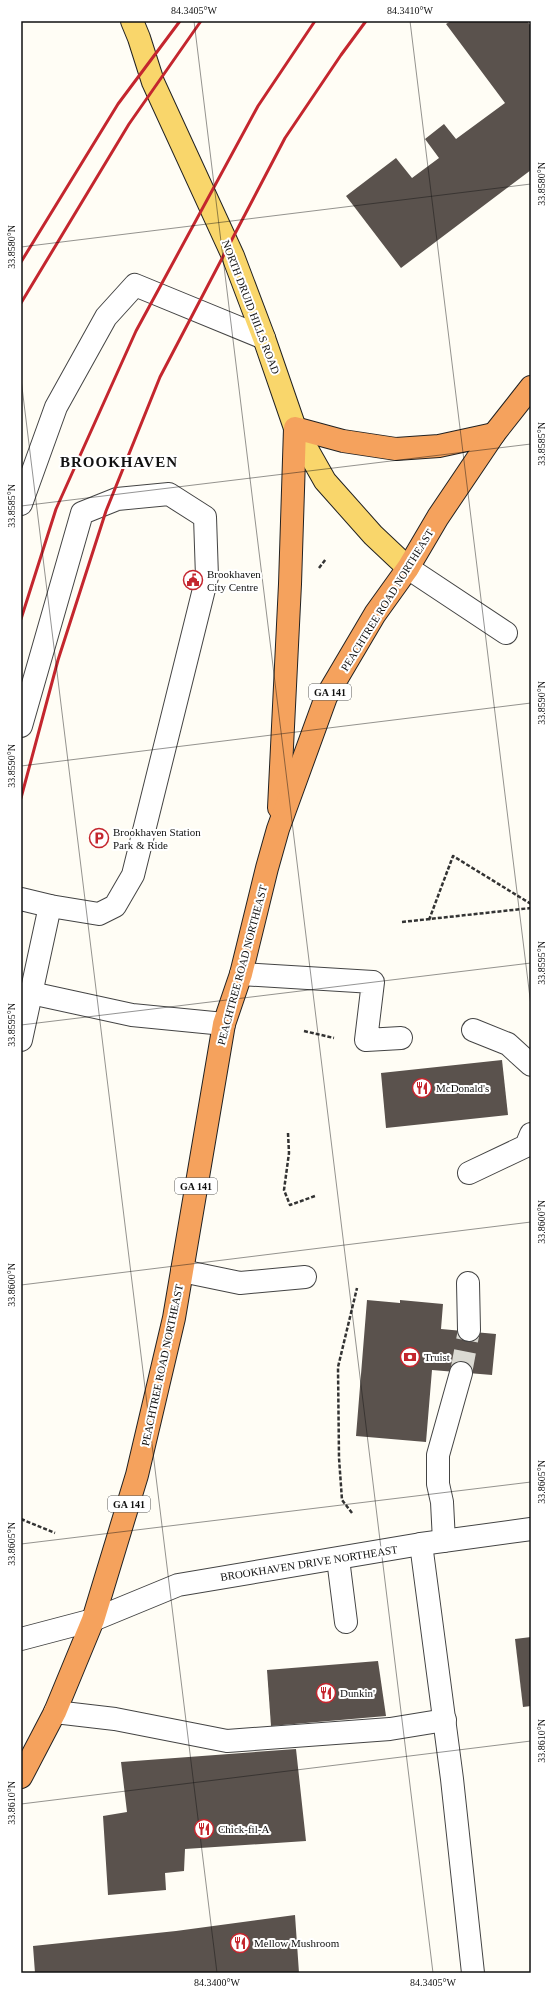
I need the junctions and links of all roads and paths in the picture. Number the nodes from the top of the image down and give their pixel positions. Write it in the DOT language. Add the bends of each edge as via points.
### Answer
graph roads {
  1 [pos="132,21"];
  2 [pos="264,338"];
  3 [pos="531,387"];
  4 [pos="294,428"];
  5 [pos="494,434"];
  6 [pos="21,504"];
  7 [pos="408,568"];
  8 [pos="506,632"];
  9 [pos="21,726"];
  10 [pos="278,829"];
  11 [pos="21,899"];
  12 [pos="531,904"];
  13 [pos="50,906"];
  14 [pos="531,908"];
  15 [pos="429,920"];
  16 [pos="402,922"];
  17 [pos="241,974"];
  18 [pos="31,993"];
  19 [pos="224,1024"];
  20 [pos="473,1030"];
  21 [pos="304,1031"];
  22 [pos="334,1038"];
  23 [pos="401,1038"];
  24 [pos="21,1040"];
  25 [pos="531,1065"];
  26 [pos="288,1133"];
  27 [pos="531,1134"];
  28 [pos="531,1159"];
  29 [pos="315,1196"];
  30 [pos="182,1271"];
  31 [pos="305,1277"];
  32 [pos="468,1283"];
  33 [pos="357,1288"];
  34 [pos="469,1330"];
  35 [pos="461,1373"];
  36 [pos="352,1513"];
  37 [pos="21,1519"];
  38 [pos="531,1529"];
  39 [pos="55,1533"];
  40 [pos="444,1541"];
  41 [pos="421,1544"];
  42 [pos="338,1559"];
  43 [pos="93,1620"];
  44 [pos="346,1622"];
  45 [pos="21,1639"];
  46 [pos="55,1712"];
  47 [pos="445,1720"];
  48 [pos="21,1777"];
  49 [pos="472,1973"];
  1 -- 2 [label="main road, NORTH DRUID HILLS ROAD" via="153,82 233,256"];
  2 -- 4 [label="main road, NORTH DRUID HILLS ROAD"];
  2 -- 6 [label="street" via="135,285 106,317 56,407"];
  3 -- 5 [label="highway, PEACHTREE ROAD NORTHEAST / GA 141"];
  4 -- 5 [label="highway" via="342,441 396,449 439,446"];
  4 -- 7 [label="main road, NORTH DRUID HILLS ROAD" via="325,481 373,535"];
  4 -- 10 [label="highway" via="290,584"];
  5 -- 7 [label="highway, PEACHTREE ROAD NORTHEAST / GA 141" via="438,517"];
  7 -- 8 [label="street"];
  7 -- 10 [label="highway, PEACHTREE ROAD NORTHEAST / GA 141" via="376,614 326,697"];
  9 -- 13 [label="street" via="82,513 117,499 169,494 205,517 207,577 132,874 115,906 99,914"];
  10 -- 17 [label="highway, PEACHTREE ROAD NORTHEAST / GA 141"];
  11 -- 13 [label="street"];
  12 -- 15 [label="path" via="453,856"];
  13 -- 18 [label="street"];
  14 -- 15 [label="path"];
  15 -- 16 [label="path"];
  17 -- 19 [label="highway, PEACHTREE ROAD NORTHEAST / GA 141"];
  17 -- 23 [label="street" via="373,982 366,1040"];
  18 -- 19 [label="street" via="132,1015"];
  18 -- 24 [label="street"];
  19 -- 30 [label="highway, PEACHTREE ROAD NORTHEAST / GA 141"];
  20 -- 25 [label="street" via="508,1044"];
  21 -- 22 [label="path"];
  26 -- 29 [label="path" via="289,1153 284,1190 290,1205"];
  27 -- 28 [label="street" via="526,1146 469,1173"];
  30 -- 31 [label="street" via="240,1283"];
  30 -- 43 [label="highway, PEACHTREE ROAD NORTHEAST / GA 141" via="174,1318 137,1475"];
  32 -- 34 [label="street"];
  33 -- 36 [label="path" via="338,1367 342,1500"];
  35 -- 40 [label="street" via="438,1455 438,1484 442,1502"];
  37 -- 39 [label="path"];
  38 -- 40 [label="street, BROOKHAVEN DRIVE NORTHEAST"];
  40 -- 41 [label="street, BROOKHAVEN DRIVE NORTHEAST"];
  41 -- 42 [label="street, BROOKHAVEN DRIVE NORTHEAST"];
  41 -- 47 [label="street"];
  42 -- 43 [label="street, BROOKHAVEN DRIVE NORTHEAST" via="178,1584"];
  42 -- 44 [label="street"];
  43 -- 45 [label="street, BROOKHAVEN DRIVE NORTHEAST"];
  43 -- 46 [label="highway, PEACHTREE ROAD NORTHEAST / GA 141"];
  46 -- 47 [label="street" via="165,1728 227,1741 397,1728"];
  46 -- 48 [label="highway, PEACHTREE ROAD NORTHEAST / GA 141"];
  47 -- 49 [label="street"];
}
